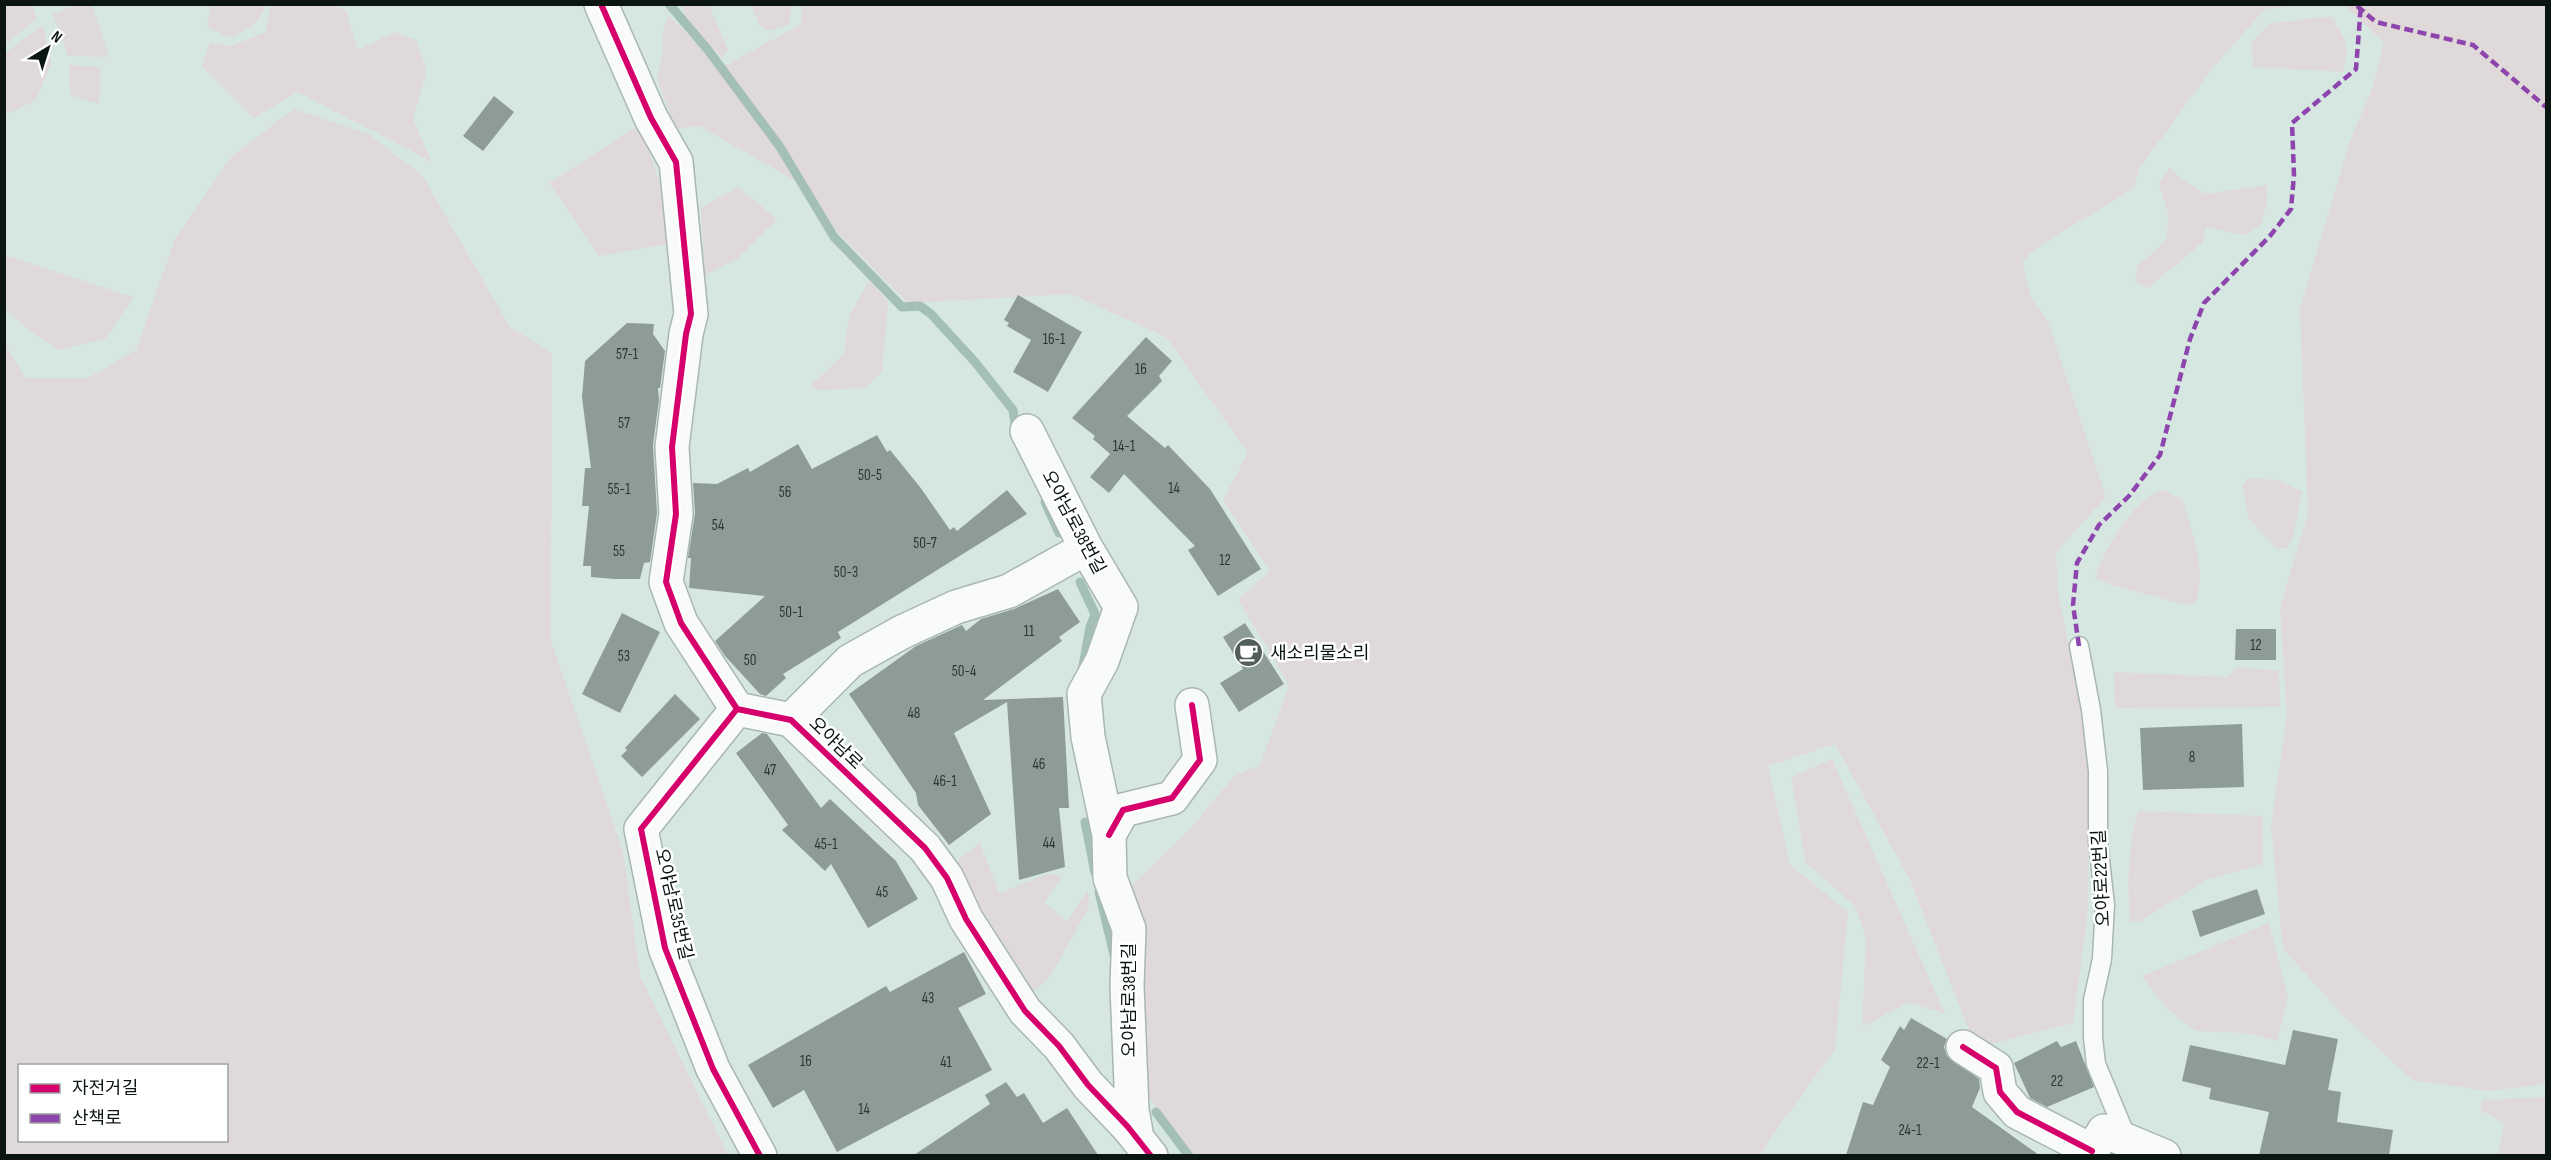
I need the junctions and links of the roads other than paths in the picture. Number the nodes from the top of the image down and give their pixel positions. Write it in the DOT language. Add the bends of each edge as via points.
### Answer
graph roads {
  1 [pos="601,4"];
  2 [pos="1027,431"];
  3 [pos="1086,548"];
  4 [pos="2079,645"];
  5 [pos="1192,705"];
  6 [pos="737,709"];
  7 [pos="791,720"];
  8 [pos="1109,835"];
  9 [pos="1963,1047"];
  10 [pos="2128,1141"];
  11 [pos="1144,1147"];
  12 [pos="2091,1153"];
  13 [pos="760,1155"];
  14 [pos="2164,1155"];
  1 -- 6 [label="street" via="651,118 676,162 691,314 672,447 676,514 666,582 681,623"];
  2 -- 3 [label="street, 오야남로38번길"];
  3 -- 7 [label="street, 오야남로" via="1009,591 956,607 850,661"];
  3 -- 8 [label="street, 오야남로38번길" via="1121,607 1102,661 1084,694 1088,737"];
  4 -- 10 [label="lane, 오야로22번길" via="2098,771 2098,842 2105,905 2102,959 2092,1000 2093,1038 2096,1064"];
  5 -- 8 [label="street" via="1200,760 1172,798 1123,810"];
  6 -- 7 [label="street, 오야남로"];
  6 -- 13 [label="street, 오야남로35번길" via="641,829 665,948 713,1069"];
  7 -- 11 [label="street, 오야남로" via="925,848 947,878 966,919 1025,1011"];
  8 -- 11 [label="street, 오야남로38번길" via="1110,878 1129,929 1132,1110"];
  9 -- 12 [label="street" via="1996,1068 2000,1092 2017,1112"];
  10 -- 12 [label="street" via="2104,1131"];
  10 -- 14 [label="street"];
}
